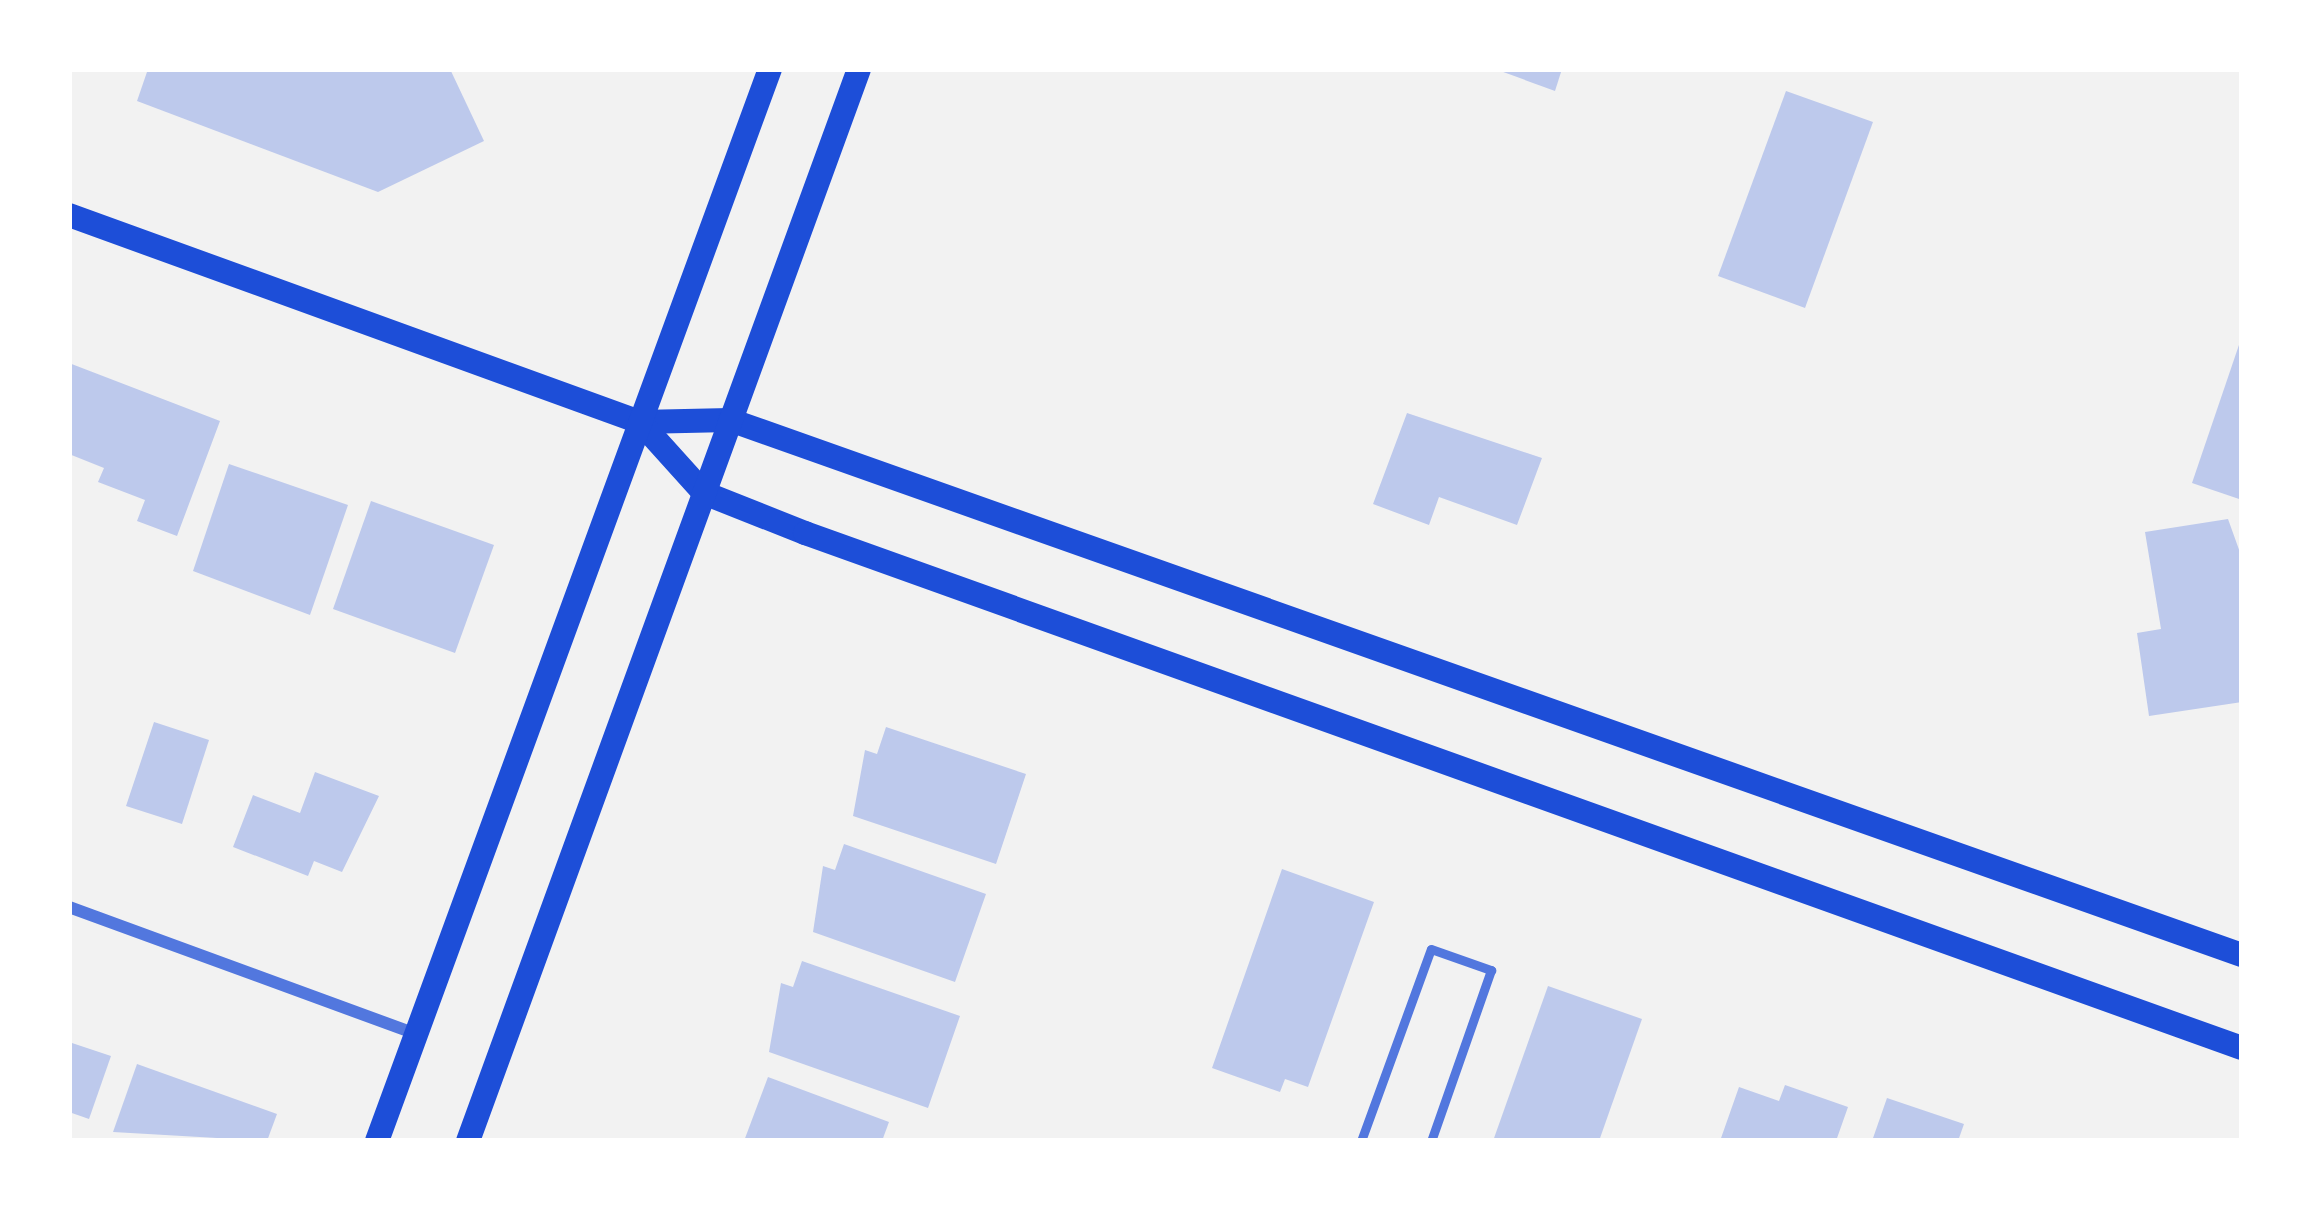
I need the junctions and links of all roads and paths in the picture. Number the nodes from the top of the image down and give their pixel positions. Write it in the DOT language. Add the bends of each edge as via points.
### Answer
graph roads {
  1 [pos="770,69"];
  2 [pos="859,69"];
  3 [pos="69,215"];
  4 [pos="730,420"];
  5 [pos="640,422"];
  6 [pos="704,493"];
  7 [pos="69,907"];
  8 [pos="2242,955"];
  9 [pos="417,1034"];
  10 [pos="2242,1048"];
  11 [pos="377,1141"];
  12 [pos="468,1141"];
  13 [pos="1361,1141"];
  14 [pos="1431,1141"];
  1 -- 5 [label="main road"];
  2 -- 4 [label="main road"];
  3 -- 5 [label="main road"];
  4 -- 5 [label="main road"];
  4 -- 6 [label="main road"];
  4 -- 8 [label="main road"];
  5 -- 6 [label="main road"];
  5 -- 9 [label="main road"];
  6 -- 10 [label="main road"];
  6 -- 12 [label="main road"];
  7 -- 9 [label="street"];
  9 -- 11 [label="main road"];
  13 -- 14 [label="lane" via="1431,949 1491,970"];
}
